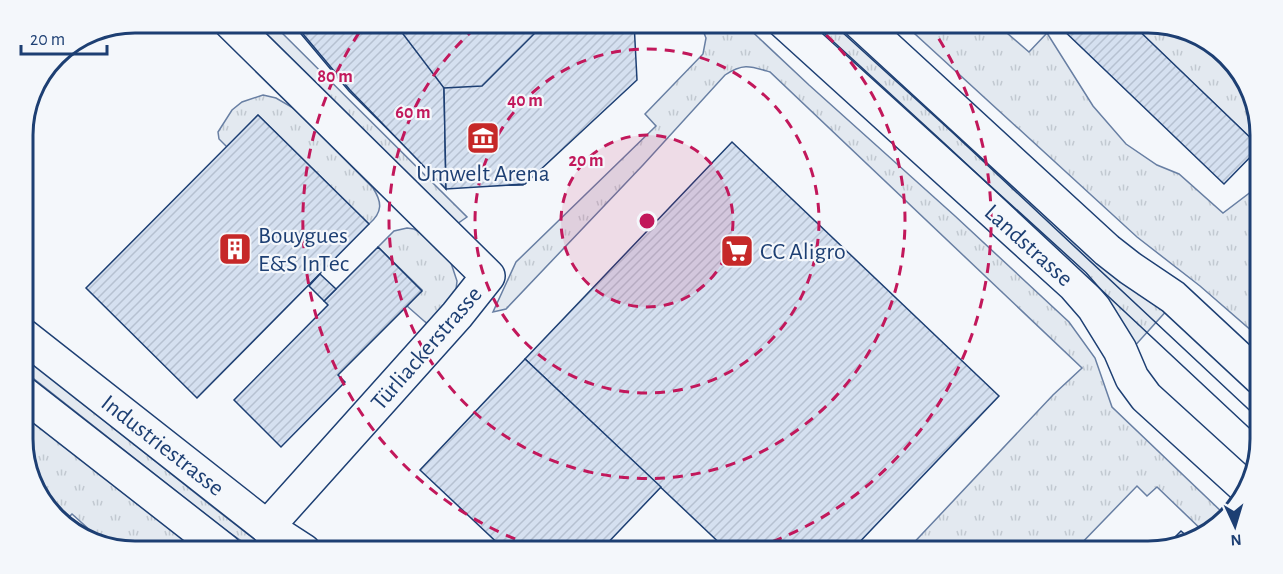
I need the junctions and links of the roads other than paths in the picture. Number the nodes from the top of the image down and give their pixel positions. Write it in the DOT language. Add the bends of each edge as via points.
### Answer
graph roads {
  1 [pos="241,33"];
  2 [pos="796,33"];
  3 [pos="871,33"];
  4 [pos="33,343"];
  5 [pos="1250,369"];
  6 [pos="33,401"];
  7 [pos="1240,482"];
  8 [pos="267,527"];
  9 [pos="211,541"];
  10 [pos="289,541"];
  1 -- 8 [label="street, Türliackerstrasse" via="488,276"];
  2 -- 7 [label="street, Landstrasse" via="1074,285 1094,308 1146,397"];
  3 -- 5 [label="street, Landstrasse" via="1107,250 1173,297"];
  4 -- 8 [label="street, Industriestrasse"];
  6 -- 9 [label="street, Industriestrasse"];
  8 -- 10 [label="street, Industriestrasse"];
}
